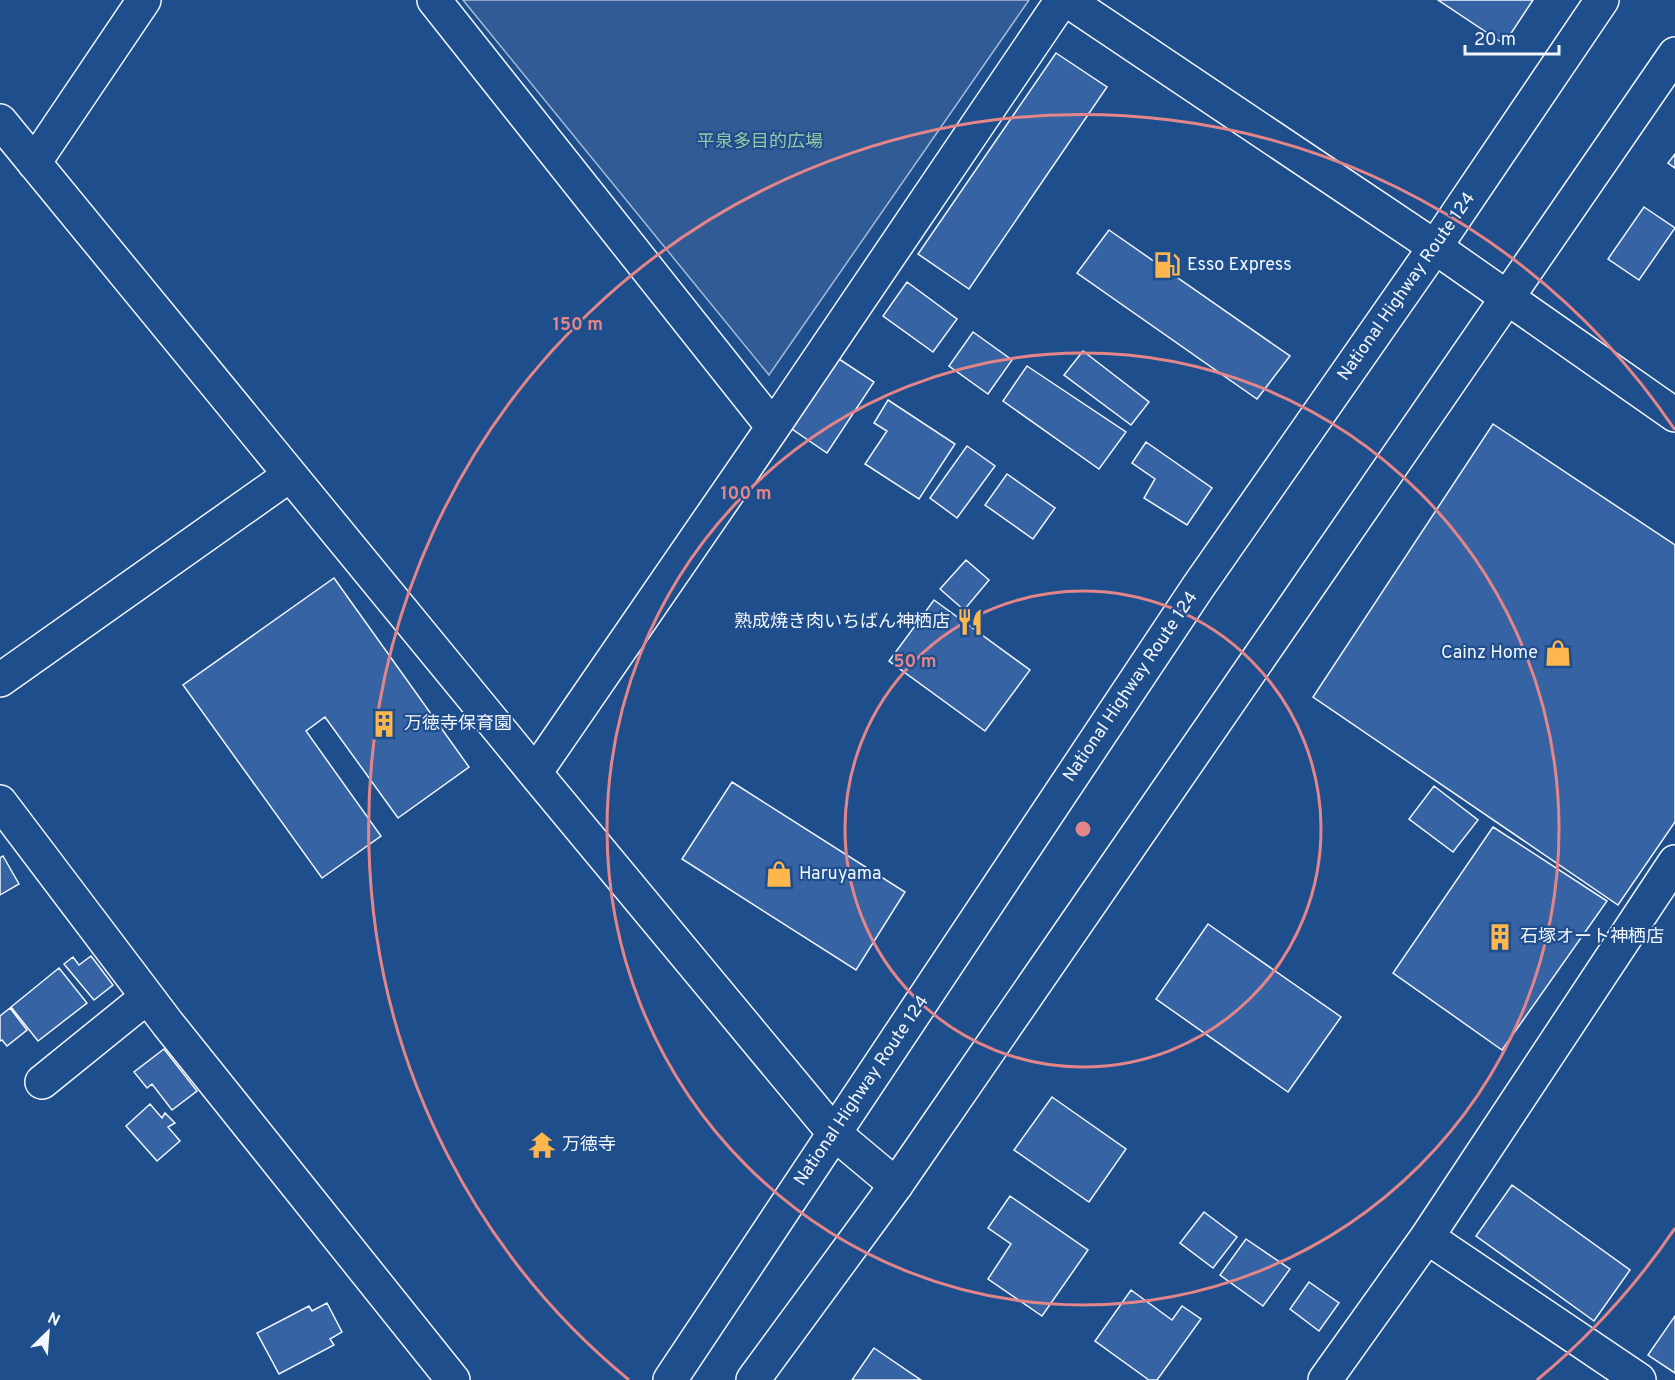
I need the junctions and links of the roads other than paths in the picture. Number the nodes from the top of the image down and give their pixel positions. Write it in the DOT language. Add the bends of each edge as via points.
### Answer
graph roads {
  1 [pos="144,0"];
  2 [pos="434,0"];
  3 [pos="1064,0"];
  4 [pos="1602,0"];
  5 [pos="1675,54"];
  6 [pos="0,121"];
  7 [pos="34,163"];
  8 [pos="1435,247"];
  9 [pos="1508,297"];
  10 [pos="1675,415"];
  11 [pos="772,427"];
  12 [pos="290,475"];
  13 [pos="0,680"];
  14 [pos="535,773"];
  15 [pos="0,802"];
  16 [pos="1675,862"];
  17 [pos="147,997"];
  18 [pos="42,1082"];
  19 [pos="834,1133"];
  20 [pos="896,1185"];
  21 [pos="1427,1237"];
  22 [pos="453,1380"];
  23 [pos="670,1380"];
  24 [pos="753,1380"];
  25 [pos="1325,1380"];
  26 [pos="1639,1380"];
  1 -- 7 [label="main road"];
  2 -- 11 [label="main road"];
  3 -- 8 [label="main road"];
  3 -- 11 [label="main road"];
  4 -- 8 [label="main road, National Highway Route 124"];
  5 -- 9 [label="main road"];
  6 -- 7 [label="main road"];
  7 -- 12 [label="main road"];
  8 -- 9 [label="main road"];
  8 -- 19 [label="main road, National Highway Route 124" via="1198,587"];
  9 -- 10 [label="main road"];
  9 -- 20 [label="main road"];
  11 -- 14 [label="main road"];
  12 -- 13 [label="main road"];
  12 -- 14 [label="main road"];
  14 -- 19 [label="main road"];
  15 -- 17 [label="main road"];
  16 -- 21 [label="main road"];
  17 -- 18 [label="main road"];
  17 -- 22 [label="main road"];
  19 -- 20 [label="main road"];
  19 -- 23 [label="main road, National Highway Route 124"];
  20 -- 24 [label="main road"];
  21 -- 25 [label="main road"];
  21 -- 26 [label="main road"];
}
